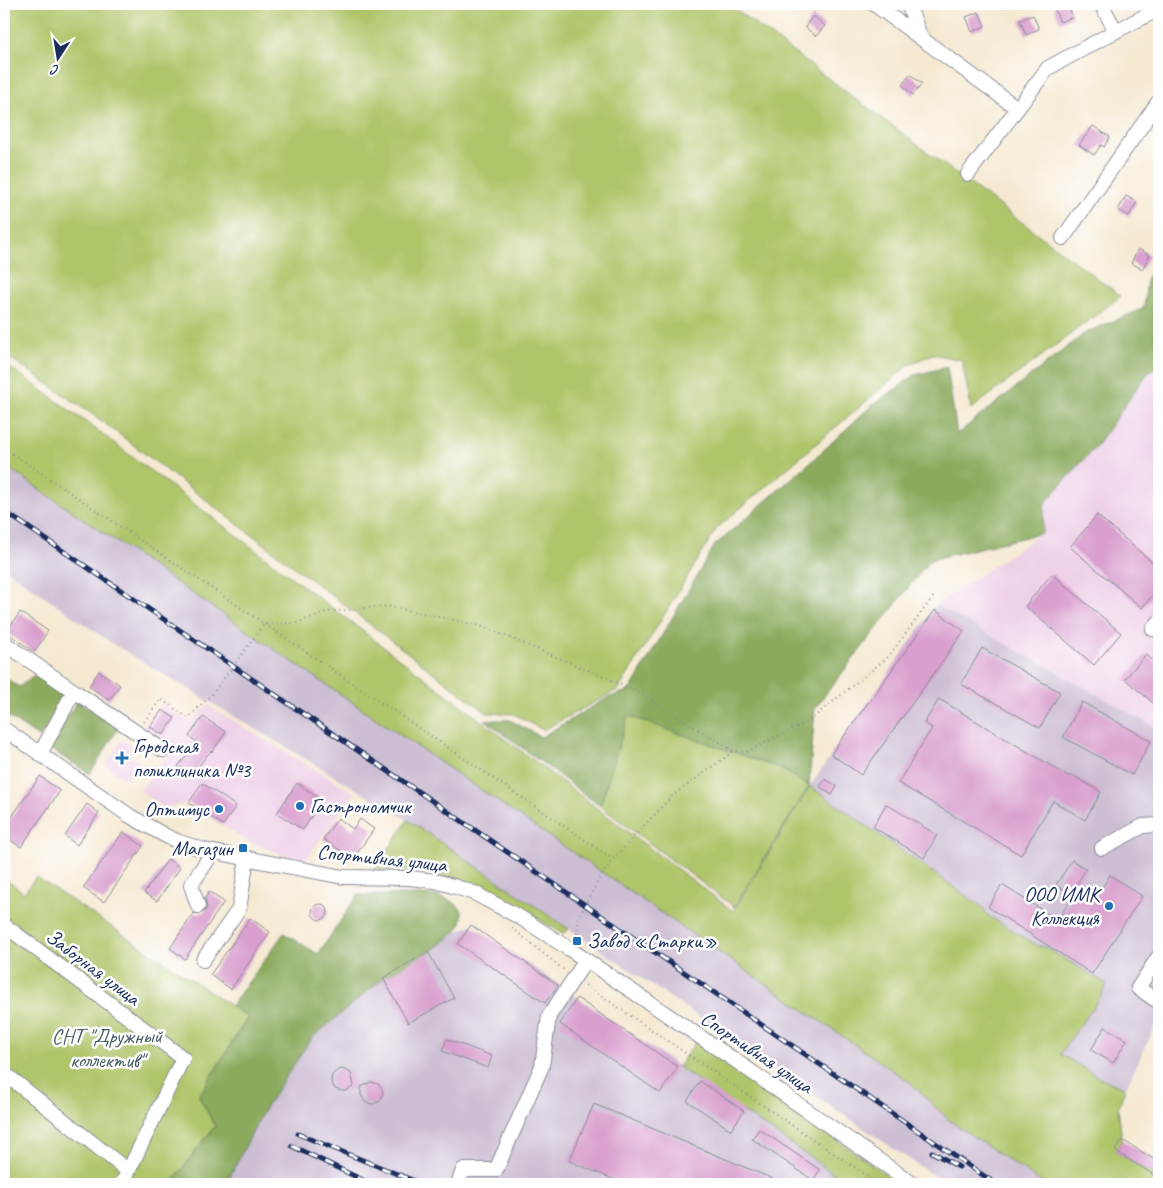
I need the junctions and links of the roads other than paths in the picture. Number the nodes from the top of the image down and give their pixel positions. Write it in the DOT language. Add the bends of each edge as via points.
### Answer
graph roads {
  1 [pos="874,4"];
  2 [pos="908,4"];
  3 [pos="1101,4"];
  4 [pos="1159,9"];
  5 [pos="1116,31"];
  6 [pos="921,38"];
  7 [pos="1159,101"];
  8 [pos="1018,108"];
  9 [pos="968,174"];
  10 [pos="1063,238"];
  11 [pos="4,642"];
  12 [pos="74,691"];
  13 [pos="4,729"];
  14 [pos="162,750"];
  15 [pos="40,754"];
  16 [pos="1159,825"];
  17 [pos="1102,848"];
  18 [pos="213,852"];
  19 [pos="247,858"];
  20 [pos="198,906"];
  21 [pos="4,925"];
  22 [pos="1159,956"];
  23 [pos="203,960"];
  24 [pos="586,960"];
  25 [pos="1159,1002"];
  26 [pos="4,1073"];
  27 [pos="128,1171"];
  28 [pos="120,1184"];
  29 [pos="458,1184"];
  30 [pos="913,1184"];
  1 -- 6 [label="street"];
  2 -- 6 [label="street"];
  3 -- 5 [label="street"];
  4 -- 5 [label="street"];
  5 -- 8 [label="street" via="1048,68"];
  6 -- 8 [label="street"];
  7 -- 10 [label="street"];
  8 -- 9 [label="street"];
  11 -- 12 [label="street"];
  12 -- 14 [label="street"];
  12 -- 15 [label="street"];
  13 -- 15 [label="street, Спортивная улица"];
  15 -- 18 [label="street, Спортивная улица" via="158,832"];
  16 -- 17 [label="street" via="1143,826"];
  18 -- 19 [label="street, Спортивная улица"];
  18 -- 20 [label="street" via="192,885"];
  19 -- 23 [label="street" via="239,909"];
  19 -- 24 [label="street, Спортивная улица" via="343,877 409,878 453,886 521,918"];
  21 -- 27 [label="street, Заборная улица" via="183,1058"];
  22 -- 25 [label="street" via="1138,988"];
  24 -- 29 [label="street" via="549,1016 542,1066 496,1170 463,1170"];
  24 -- 30 [label="street, Спортивная улица"];
  26 -- 27 [label="street"];
  27 -- 28 [label="street"];
}
